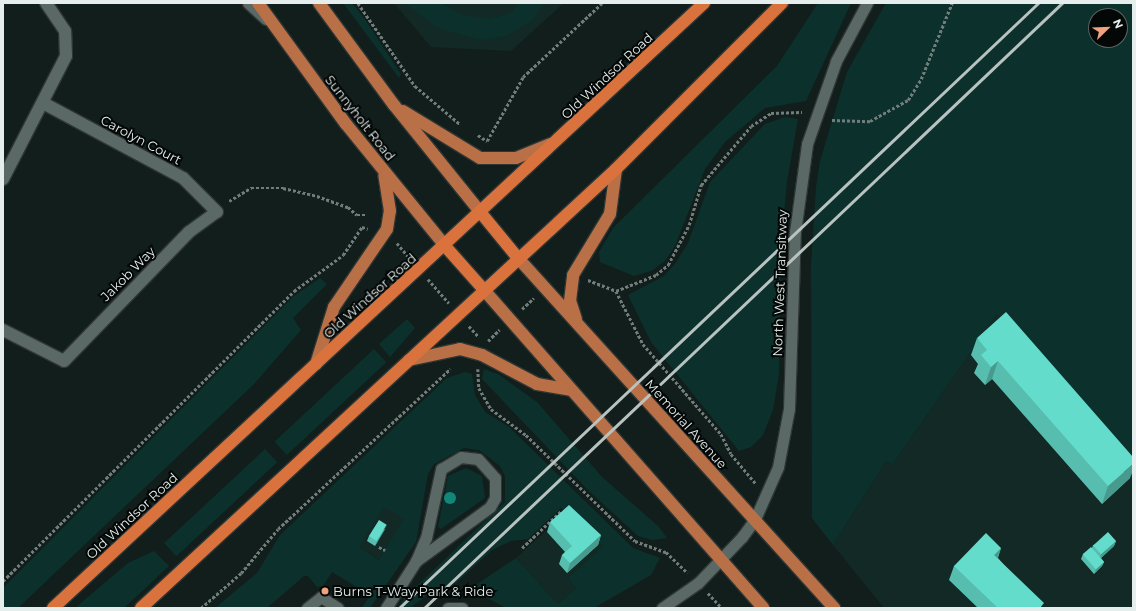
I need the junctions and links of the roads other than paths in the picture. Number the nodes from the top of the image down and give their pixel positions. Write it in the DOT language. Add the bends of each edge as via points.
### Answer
graph roads {
  1 [pos="46,3"];
  2 [pos="248,3"];
  3 [pos="258,3"];
  4 [pos="319,3"];
  5 [pos="704,3"];
  6 [pos="782,3"];
  7 [pos="867,3"];
  8 [pos="273,24"];
  9 [pos="43,103"];
  10 [pos="394,105"];
  11 [pos="560,139"];
  12 [pos="616,169"];
  13 [pos="382,170"];
  14 [pos="3,179"];
  15 [pos="217,212"];
  16 [pos="481,212"];
  17 [pos="445,246"];
  18 [pos="518,258"];
  19 [pos="484,290"];
  20 [pos="577,322"];
  21 [pos="3,330"];
  22 [pos="409,360"];
  23 [pos="316,364"];
  24 [pos="570,390"];
  25 [pos="755,520"];
  26 [pos="721,560"];
  27 [pos="416,561"];
  28 [pos="53,608"];
  29 [pos="141,608"];
  30 [pos="307,608"];
  31 [pos="338,608"];
  32 [pos="386,608"];
  33 [pos="448,608"];
  34 [pos="462,608"];
  35 [pos="662,608"];
  36 [pos="763,608"];
  37 [pos="834,608"];
  1 -- 9 [label="street" via="64,31 68,44 66,56"];
  2 -- 8 [label="lane"];
  3 -- 8 [label="main road, Sunnyholt Road"];
  4 -- 10 [label="main road"];
  5 -- 11 [label="highway, Old Windsor Road"];
  6 -- 12 [label="highway"];
  7 -- 25 [label="lane, North West Transitway" via="836,60 807,144 795,232 787,428 778,467"];
  8 -- 13 [label="main road, Sunnyholt Road"];
  9 -- 14 [label="street"];
  9 -- 15 [label="street, Carolyn Court" via="183,178"];
  10 -- 11 [label="main road" via="480,158 516,158"];
  10 -- 16 [label="main road"];
  11 -- 16 [label="highway, Old Windsor Road"];
  12 -- 18 [label="highway"];
  12 -- 20 [label="main road" via="610,214 572,279 570,301"];
  13 -- 17 [label="main road, Sunnyholt Road"];
  13 -- 23 [label="main road" via="390,211 386,229 334,307"];
  15 -- 21 [label="street, Jakob Way" via="189,232 64,361"];
  16 -- 17 [label="highway, Old Windsor Road"];
  16 -- 18 [label="highway"];
  17 -- 19 [label="highway"];
  17 -- 23 [label="highway, Old Windsor Road"];
  18 -- 19 [label="highway"];
  18 -- 20 [label="main road, Memorial Avenue"];
  19 -- 22 [label="highway"];
  19 -- 24 [label="main road"];
  20 -- 25 [label="main road, Memorial Avenue"];
  22 -- 24 [label="main road" via="460,349 482,355 537,384"];
  22 -- 29 [label="highway"];
  23 -- 28 [label="highway, Old Windsor Road"];
  24 -- 26 [label="main road"];
  25 -- 26 [label="lane, North West Transitway"];
  25 -- 37 [label="main road, Memorial Avenue"];
  26 -- 35 [label="lane, North West Transitway" via="687,592"];
  26 -- 36 [label="main road"];
  27 -- 27 [label="lane" via="430,522 441,469 461,457 478,459 495,478 495,498 490,507"];
  27 -- 32 [label="lane"];
  30 -- 31 [label="lane" via="321,597"];
  33 -- 34 [label="lane"];
}
